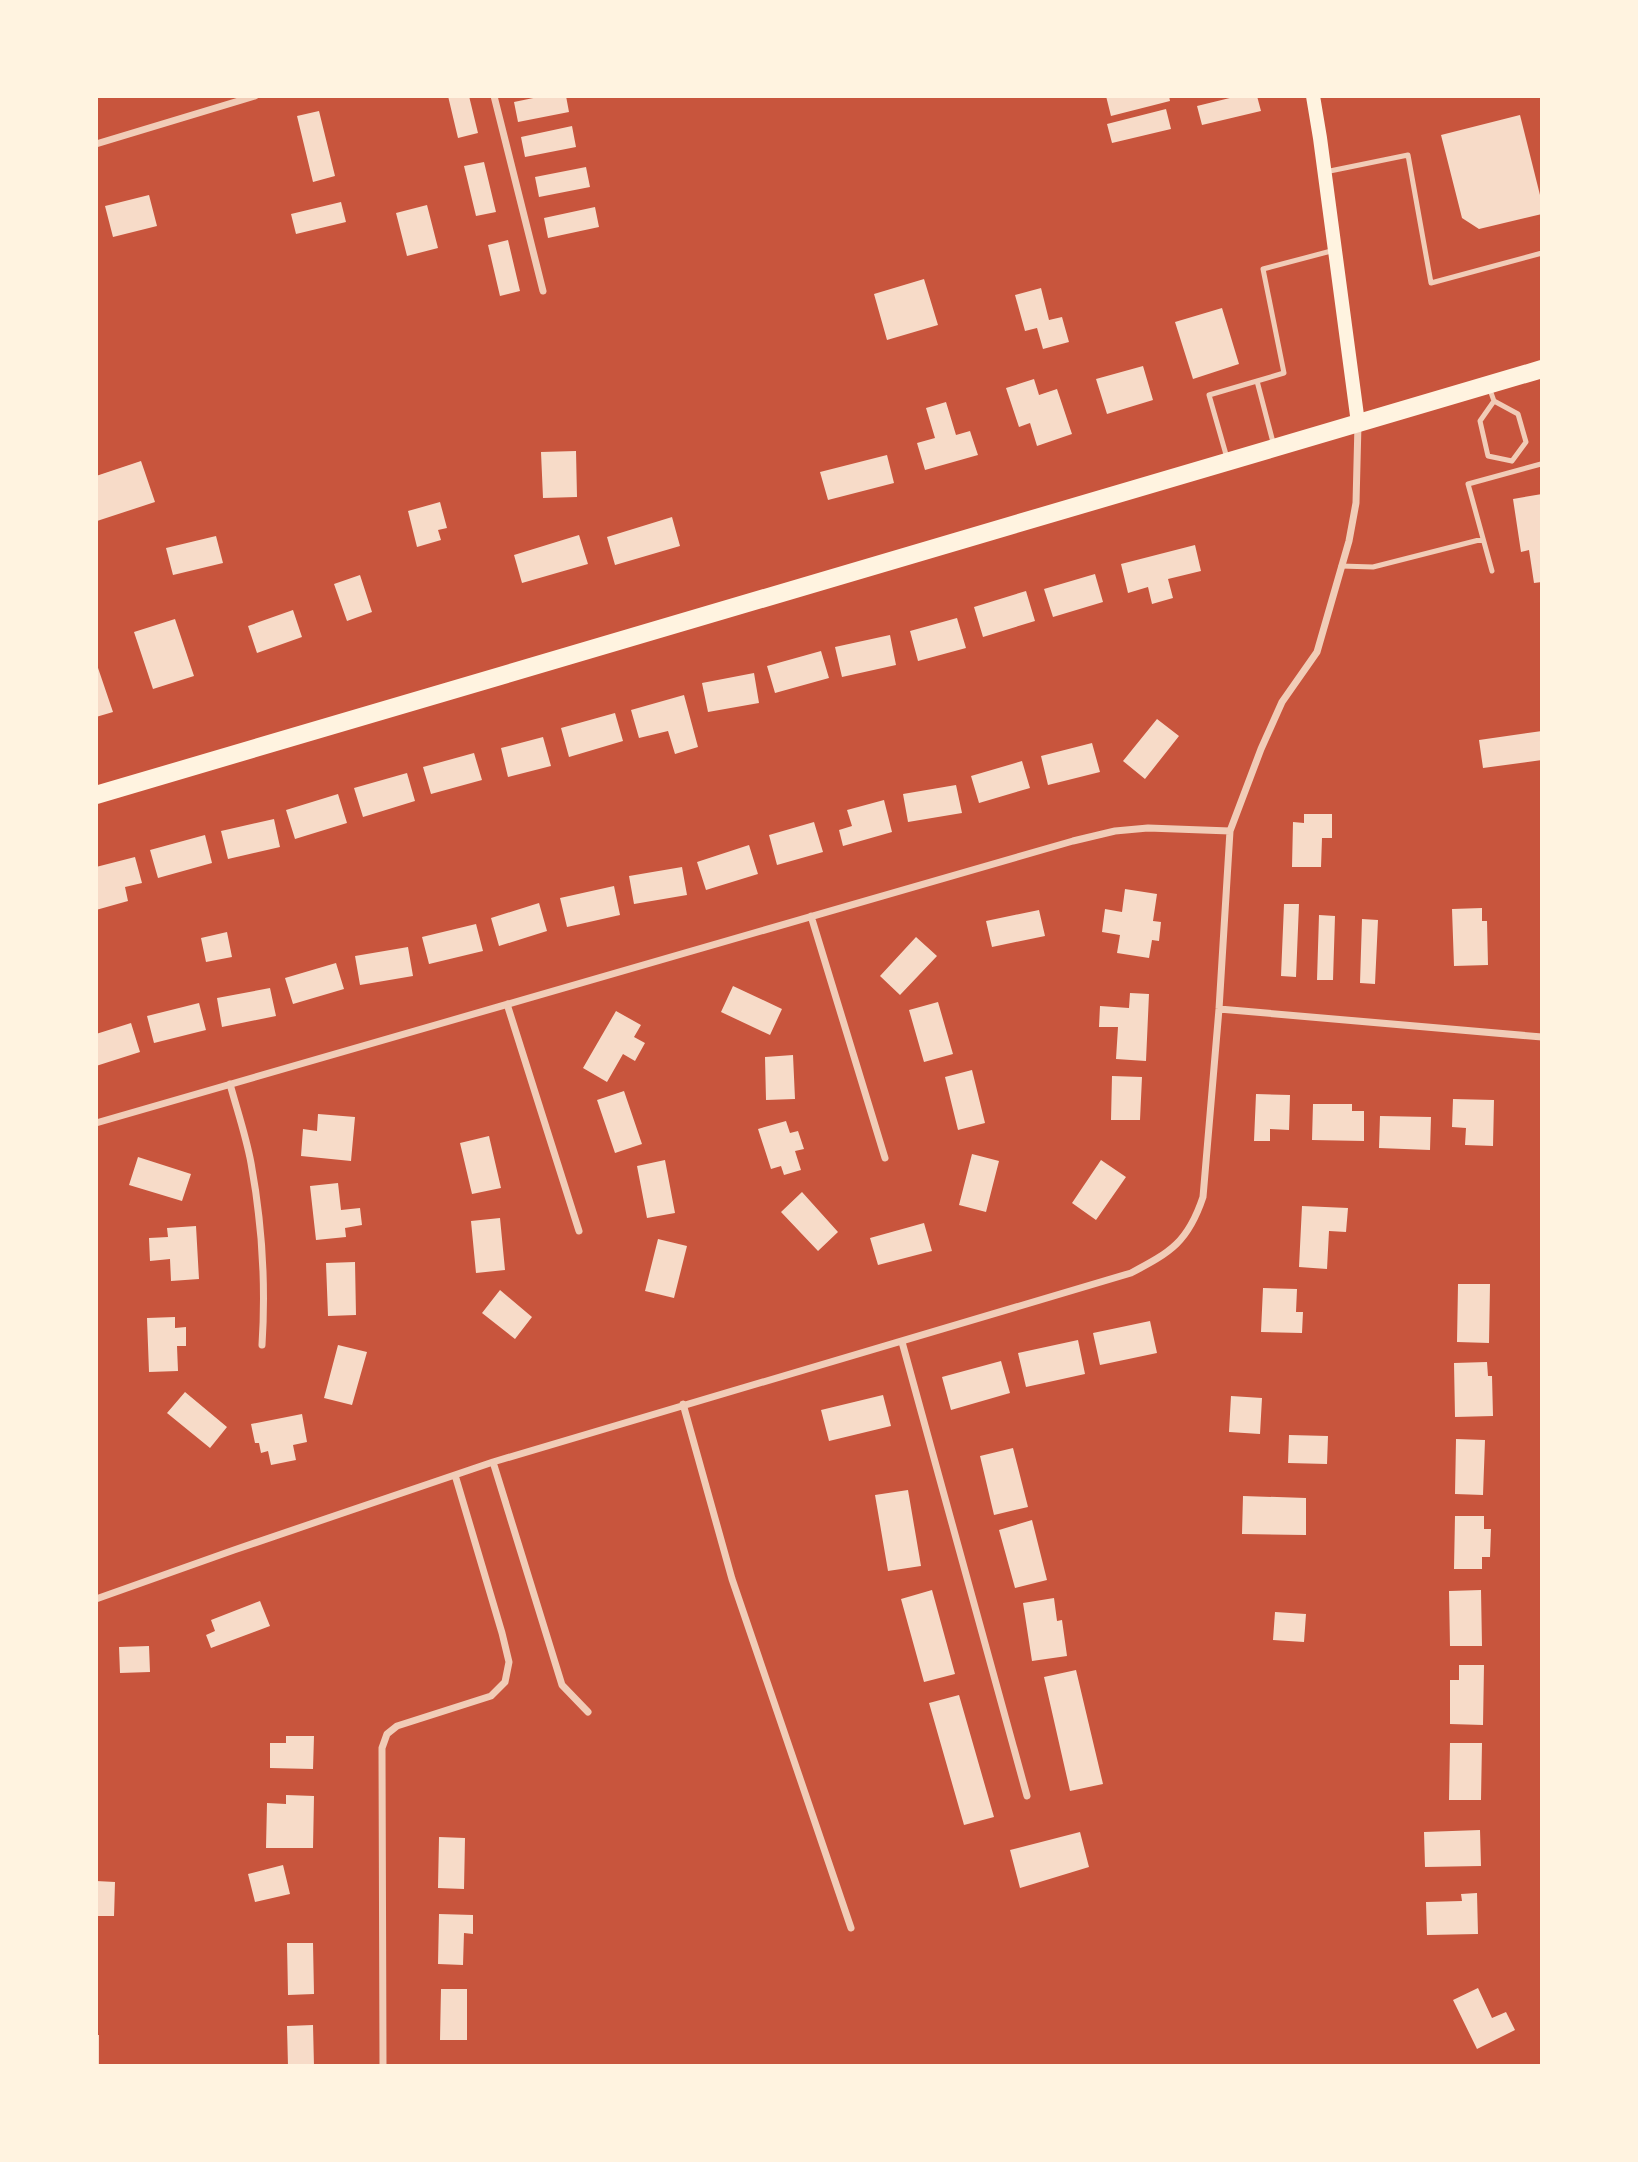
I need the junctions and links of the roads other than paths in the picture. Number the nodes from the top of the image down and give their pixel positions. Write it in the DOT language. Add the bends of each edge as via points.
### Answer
graph roads {
  1 [pos="255,96"];
  2 [pos="494,96"];
  3 [pos="1313,96"];
  4 [pos="96,144"];
  5 [pos="1325,172"];
  6 [pos="1335,250"];
  7 [pos="1542,253"];
  8 [pos="543,291"];
  9 [pos="1542,369"];
  10 [pos="1257,381"];
  11 [pos="1491,393"];
  12 [pos="1358,423"];
  13 [pos="1275,448"];
  14 [pos="1228,461"];
  15 [pos="1512,461"];
  16 [pos="1541,464"];
  17 [pos="1515,471"];
  18 [pos="1483,539"];
  19 [pos="1341,566"];
  20 [pos="1492,571"];
  21 [pos="96,795"];
  22 [pos="1230,831"];
  23 [pos="811,916"];
  24 [pos="507,1004"];
  25 [pos="1219,1009"];
  26 [pos="1542,1037"];
  27 [pos="230,1084"];
  28 [pos="96,1123"];
  29 [pos="885,1158"];
  30 [pos="579,1231"];
  31 [pos="902,1342"];
  32 [pos="262,1345"];
  33 [pos="683,1404"];
  34 [pos="494,1462"];
  35 [pos="456,1475"];
  36 [pos="96,1599"];
  37 [pos="588,1712"];
  38 [pos="1027,1796"];
  39 [pos="852,1928"];
  40 [pos="383,2066"];
  1 -- 4 [label="street"];
  2 -- 8 [label="street"];
  3 -- 5 [label="main road"];
  5 -- 6 [label="main road"];
  5 -- 7 [label="lane" via="1408,155 1431,282"];
  6 -- 10 [label="lane" via="1263,269 1284,373"];
  6 -- 12 [label="main road"];
  9 -- 11 [label="main road"];
  10 -- 13 [label="lane"];
  10 -- 14 [label="lane" via="1209,395"];
  11 -- 12 [label="main road"];
  11 -- 15 [label="lane" via="1518,414 1526,442"];
  11 -- 15 [label="lane" via="1480,421 1488,456"];
  12 -- 13 [label="main road"];
  12 -- 19 [label="street" via="1356,503"];
  13 -- 14 [label="main road"];
  14 -- 21 [label="main road"];
  15 -- 17 [label="lane"];
  16 -- 17 [label="lane"];
  17 -- 18 [label="lane" via="1468,484"];
  18 -- 19 [label="lane" via="1373,567"];
  18 -- 20 [label="lane"];
  19 -- 22 [label="street" via="1317,652 1282,702"];
  22 -- 23 [label="street" via="1115,831"];
  22 -- 25 [label="street"];
  23 -- 24 [label="street"];
  23 -- 29 [label="street"];
  24 -- 27 [label="street"];
  24 -- 30 [label="street"];
  25 -- 26 [label="street"];
  25 -- 31 [label="street" via="1203,1197 1182,1239 1164,1255 1130,1273"];
  27 -- 28 [label="street"];
  27 -- 32 [label="street" via="259,1212 264,1259"];
  31 -- 33 [label="street"];
  31 -- 38 [label="street"];
  33 -- 34 [label="street"];
  33 -- 39 [label="street" via="732,1579"];
  34 -- 35 [label="street"];
  34 -- 37 [label="street" via="562,1685"];
  35 -- 36 [label="street"];
  35 -- 40 [label="street" via="509,1662 505,1682 491,1696 397,1726 387,1734 382,1748"];
}
